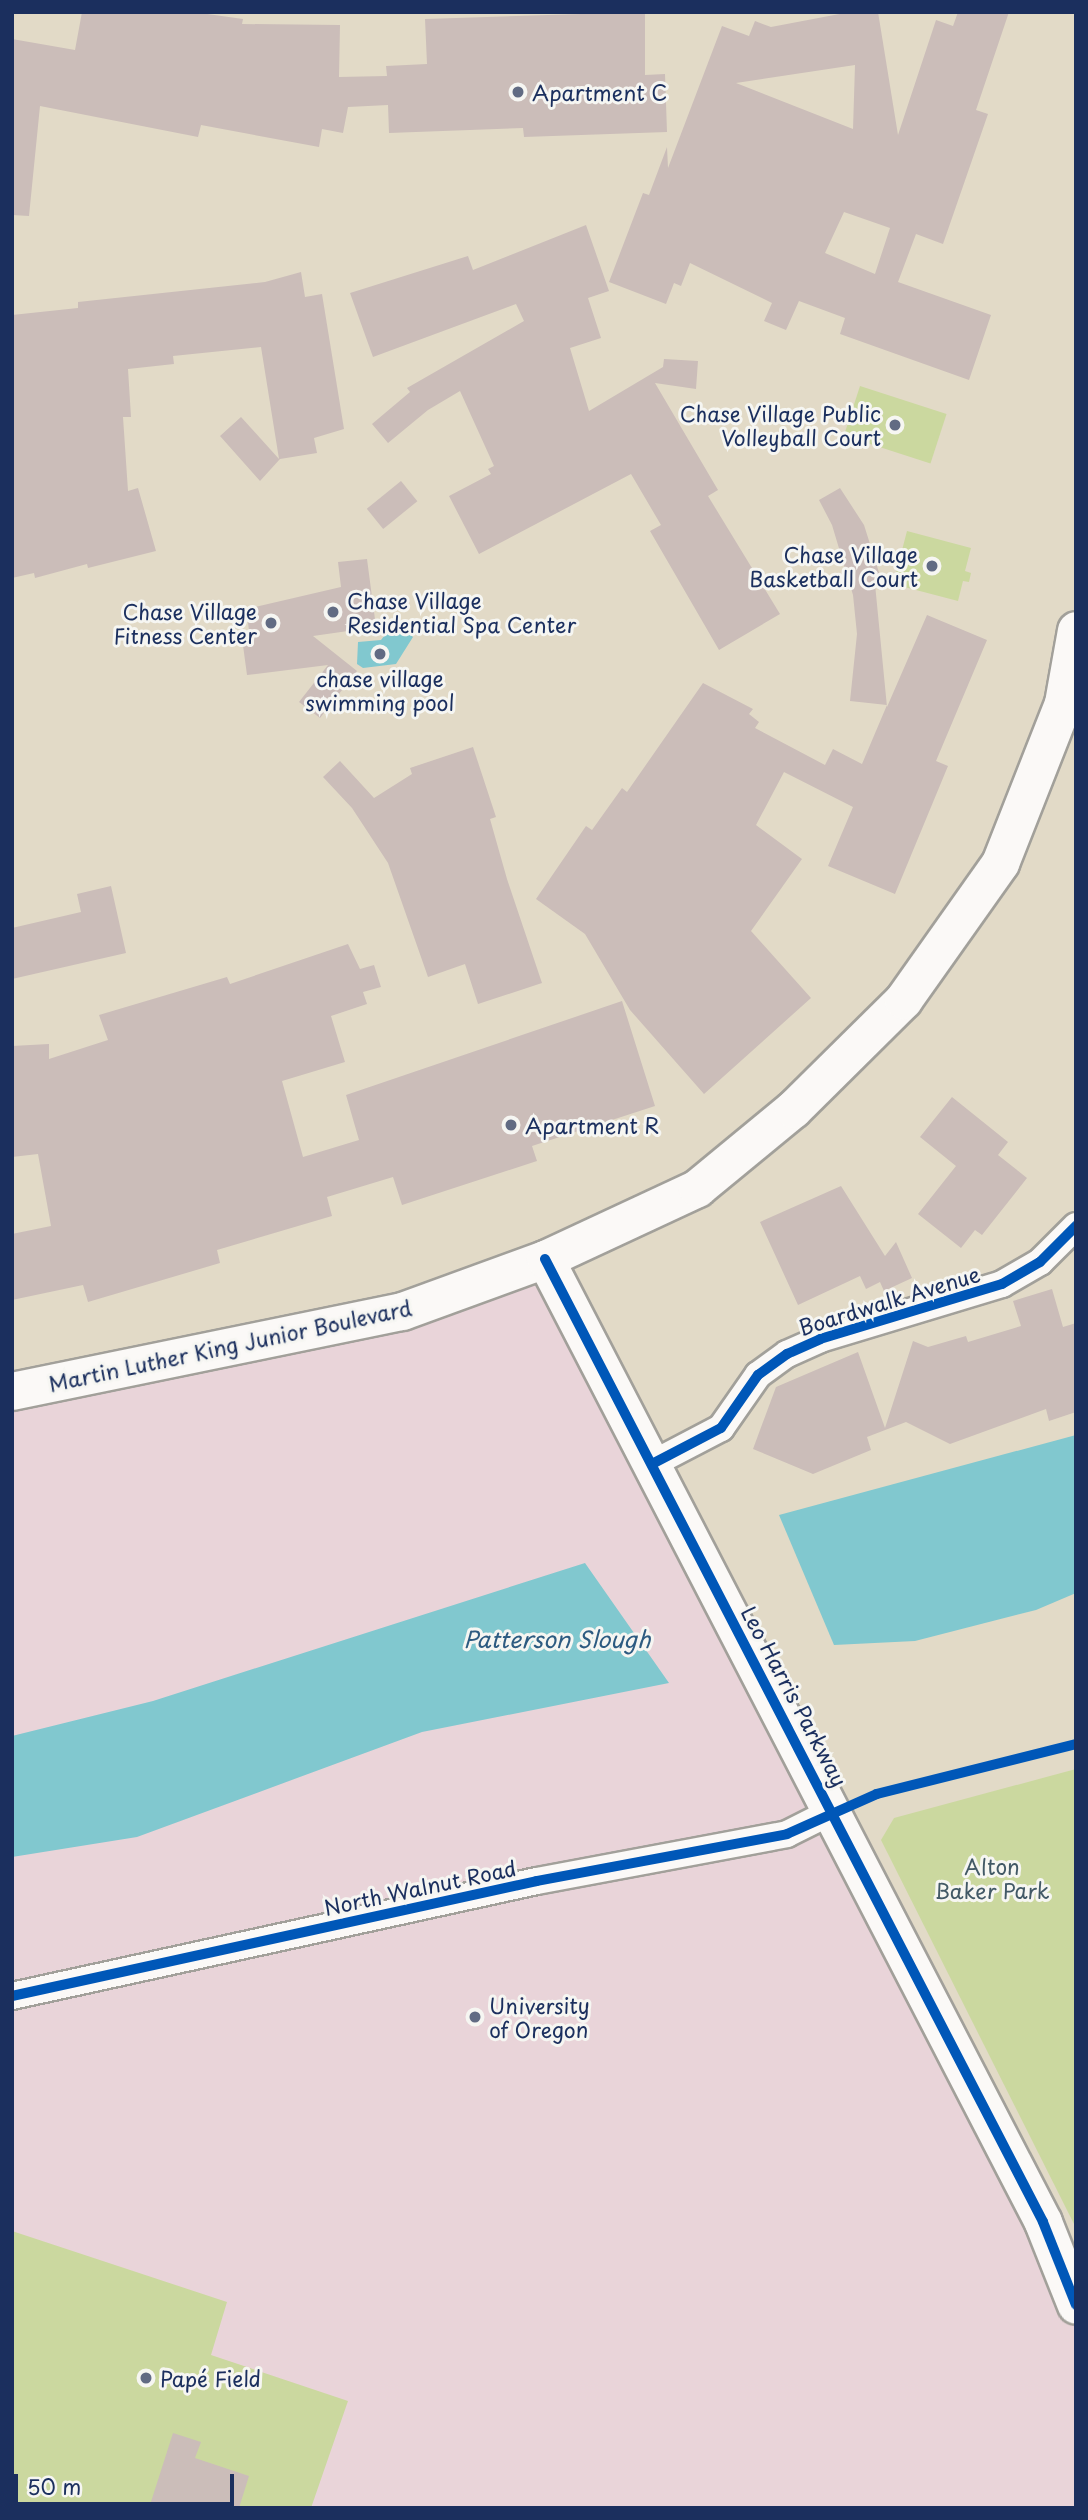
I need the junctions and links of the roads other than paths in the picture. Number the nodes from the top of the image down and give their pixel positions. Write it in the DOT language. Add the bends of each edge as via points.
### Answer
graph roads {
  1 [pos="1076,630"];
  2 [pos="1076,1226"];
  3 [pos="545,1259"];
  4 [pos="12,1391"];
  5 [pos="652,1464"];
  6 [pos="833,1811"];
  7 [pos="12,1996"];
  8 [pos="1076,2305"];
  1 -- 3 [label="main road, Martin Luther King Junior Boulevard" via="1063,703 1000,863 903,1000 793,1109 697,1188"];
  2 -- 5 [label="street, Boardwalk Avenue" via="1040,1262 1002,1284 820,1339 787,1354 758,1376 721,1428"];
  3 -- 4 [label="main road, Martin Luther King Junior Boulevard" via="402,1311"];
  3 -- 5 [label="main road, Leo Harris Parkway"];
  5 -- 6 [label="main road, Leo Harris Parkway"];
  6 -- 7 [label="street, North Walnut Road" via="787,1834 537,1881"];
  6 -- 8 [label="main road, Leo Harris Parkway" via="1043,2222"];
}
